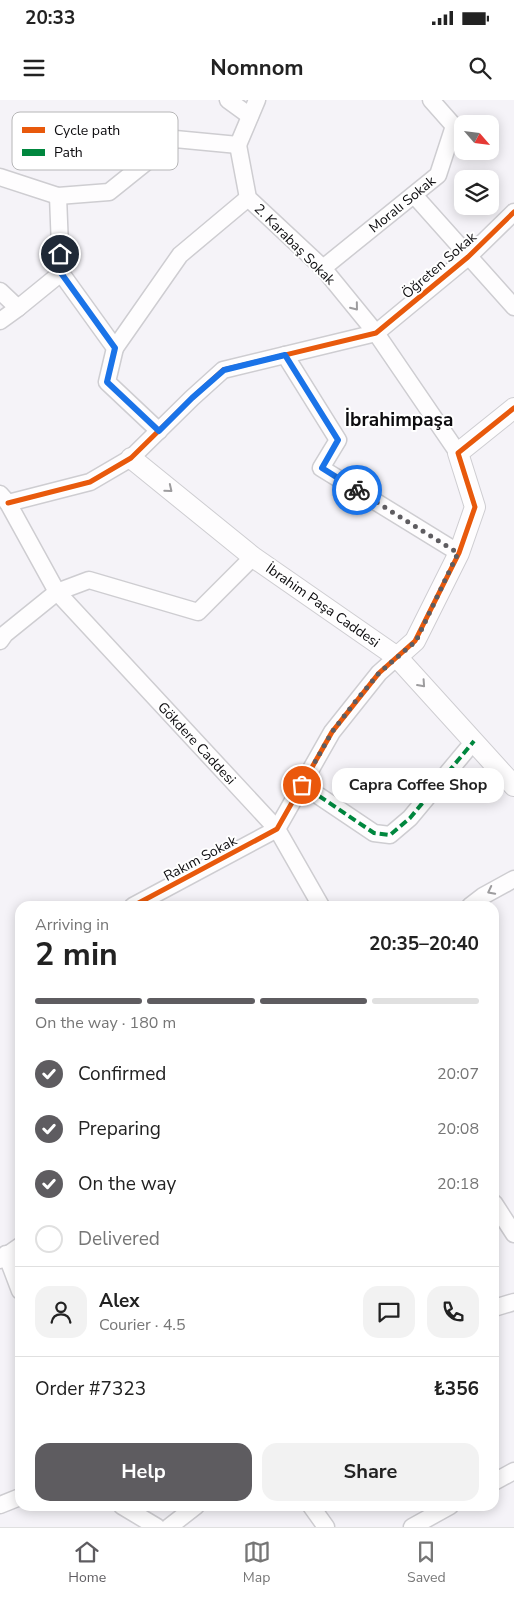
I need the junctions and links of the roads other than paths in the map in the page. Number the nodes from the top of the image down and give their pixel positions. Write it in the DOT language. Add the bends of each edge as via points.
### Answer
graph roads {
  1 [pos="228,100"];
  2 [pos="257,100"];
  3 [pos="431,100"];
  4 [pos="250,116"];
  5 [pos="178,139"];
  6 [pos="238,145"];
  7 [pos="136,170"];
  8 [pos="0,177"];
  9 [pos="414,194"];
  10 [pos="58,196"];
  11 [pos="248,198"];
  12 [pos="514,212"];
  13 [pos="468,256"];
  14 [pos="323,268"];
  15 [pos="61,273"];
  16 [pos="0,292"];
  17 [pos="514,307"];
  18 [pos="18,308"];
  19 [pos="0,321"];
  20 [pos="376,333"];
  21 [pos="115,348"];
  22 [pos="285,355"];
  23 [pos="514,408"];
  24 [pos="159,431"];
  25 [pos="458,453"];
  26 [pos="131,458"];
  27 [pos="4,498"];
  28 [pos="458,553"];
  29 [pos="254,557"];
  30 [pos="57,592"];
  31 [pos="0,641"];
  32 [pos="398,657"];
  33 [pos="474,742"];
  34 [pos="514,786"];
  35 [pos="319,796"];
  36 [pos="277,829"];
  37 [pos="514,879"];
  38 [pos="142,901"];
  39 [pos="317,901"];
  40 [pos="476,901"];
  41 [pos="499,1211"];
  42 [pos="514,1234"];
  43 [pos="9,1253"];
  44 [pos="15,1274"];
  45 [pos="514,1302"];
  46 [pos="499,1306"];
  47 [pos="514,1471"];
  48 [pos="499,1479"];
  49 [pos="15,1499"];
  50 [pos="0,1505"];
  51 [pos="131,1511"];
  52 [pos="188,1511"];
  53 [pos="315,1511"];
  54 [pos="441,1511"];
  55 [pos="158,1527"];
  56 [pos="169,1527"];
  57 [pos="326,1527"];
  58 [pos="412,1527"];
  1 -- 4 [label="street"];
  2 -- 4 [label="street"];
  3 -- 9 [label="street, Moralı Sokak" via="454,126 438,175"];
  4 -- 6 [label="street"];
  5 -- 6 [label="street"];
  6 -- 11 [label="street, 2. Karabaş Sokak"];
  7 -- 10 [label="street" via="109,192"];
  8 -- 10 [label="street"];
  9 -- 13 [label="street"];
  9 -- 14 [label="street, Moralı Sokak"];
  10 -- 15 [label="street"];
  11 -- 14 [label="street, 2. Karabaş Sokak"];
  11 -- 21 [label="street" via="180,255"];
  12 -- 13 [label="street, Öğreten Sokak"];
  13 -- 17 [label="street"];
  13 -- 20 [label="street, Öğreten Sokak"];
  14 -- 20 [label="street, 2. Karabaş Sokak, one-way"];
  15 -- 18 [label="street"];
  15 -- 21 [label="street"];
  16 -- 18 [label="street"];
  18 -- 19 [label="street"];
  20 -- 22 [label="street"];
  20 -- 25 [label="street, 2. Karabaş Sokak"];
  21 -- 24 [label="street" via="107,382"];
  22 -- 24 [label="street" via="224,370"];
  22 -- 28 [label="street" via="338,440 322,468"];
  23 -- 25 [label="street"];
  24 -- 26 [label="street"];
  25 -- 28 [label="street" via="475,508"];
  26 -- 27 [label="street" via="90,482"];
  26 -- 29 [label="street, İbrahim Paşa Caddesi, one-way"];
  27 -- 30 [label="street, Gökdere Caddesi"];
  28 -- 32 [label="street" via="416,641"];
  29 -- 30 [label="street, İbrahim Paşa Caddesi" via="198,612 88,580"];
  29 -- 32 [label="street, İbrahim Paşa Caddesi"];
  30 -- 31 [label="street"];
  30 -- 36 [label="street, Gökdere Caddesi"];
  32 -- 33 [label="street, İbrahim Paşa Caddesi, one-way"];
  32 -- 36 [label="street" via="379,673 332,732"];
  33 -- 34 [label="street, İbrahim Paşa Caddesi"];
  33 -- 35 [label="street" via="410,818 390,835 374,833"];
  36 -- 38 [label="street, Rakım Sokak"];
  36 -- 39 [label="street, Gökdere Caddesi"];
  37 -- 40 [label="street, one-way"];
  41 -- 42 [label="street"];
  43 -- 44 [label="street"];
  45 -- 46 [label="street"];
  47 -- 48 [label="street"];
  49 -- 50 [label="street"];
  51 -- 55 [label="street"];
  52 -- 56 [label="street"];
  53 -- 57 [label="street"];
  54 -- 58 [label="street"];
}
